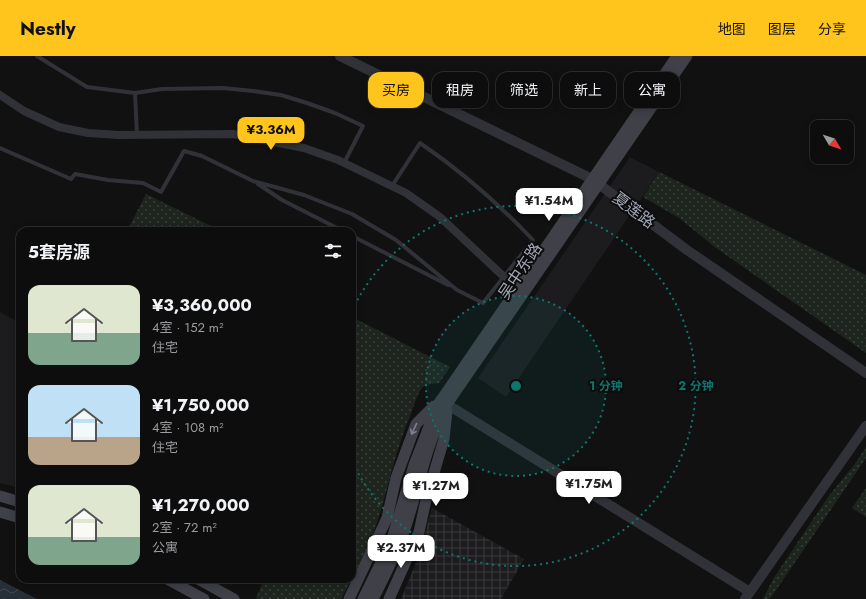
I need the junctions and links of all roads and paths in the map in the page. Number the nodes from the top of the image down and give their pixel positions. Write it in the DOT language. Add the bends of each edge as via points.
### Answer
graph roads {
  1 [pos="37,56"];
  2 [pos="340,56"];
  3 [pos="677,56"];
  4 [pos="687,56"];
  5 [pos="135,93"];
  6 [pos="0,95"];
  7 [pos="137,135"];
  8 [pos="0,148"];
  9 [pos="344,163"];
  10 [pos="253,181"];
  11 [pos="595,181"];
  12 [pos="392,186"];
  13 [pos="335,227"];
  14 [pos="356,238"];
  15 [pos="504,278"];
  16 [pos="517,289"];
  17 [pos="457,290"];
  18 [pos="866,373"];
  19 [pos="444,402"];
  20 [pos="866,426"];
  21 [pos="0,496"];
  22 [pos="16,501"];
  23 [pos="0,512"];
  24 [pos="16,517"];
  25 [pos="401,527"];
  26 [pos="174,583"];
  27 [pos="205,583"];
  28 [pos="748,596"];
  29 [pos="204,599"];
  30 [pos="234,599"];
  31 [pos="349,599"];
  32 [pos="363,599"];
  33 [pos="373,599"];
  34 [pos="388,599"];
  1 -- 5 [label="lane" via="87,87"];
  2 -- 11 [label="street, 夏莲路"];
  3 -- 11 [label="main road, 吴中东路"];
  4 -- 11 [label="main road, 吴中东路"];
  5 -- 7 [label="lane"];
  5 -- 9 [label="lane" via="162,89 223,88 281,95 321,108 363,126"];
  6 -- 7 [label="street" via="24,111 59,127 88,133"];
  7 -- 9 [label="street" via="233,134 304,148"];
  8 -- 10 [label="lane" via="71,179 75,174 143,183 161,192 184,151 202,156"];
  9 -- 12 [label="street"];
  10 -- 13 [label="lane" via="282,200"];
  10 -- 17 [label="lane" via="327,203 375,226"];
  11 -- 16 [label="main road, 吴中东路"];
  11 -- 18 [label="street, 夏莲路" via="687,250"];
  11 -- 19 [label="main road, 吴中东路"];
  12 -- 15 [label="street" via="440,217"];
  12 -- 15 [label="lane" via="420,143 445,160 533,240"];
  14 -- 17 [label="lane"];
  15 -- 16 [label="street"];
  15 -- 17 [label="lane" via="483,303"];
  16 -- 19 [label="main road, 吴中东路"];
  19 -- 25 [label="main road"];
  19 -- 28 [label="street"];
  19 -- 31 [label="main road, one-way" via="416,424 396,478 387,518"];
  19 -- 34 [label="main road" via="444,439 419,532"];
  20 -- 28 [label="street"];
  21 -- 22 [label="main road"];
  23 -- 24 [label="main road"];
  25 -- 32 [label="main road"];
  25 -- 33 [label="main road" via="390,565"];
  26 -- 29 [label="main road"];
  27 -- 30 [label="main road"];
}
